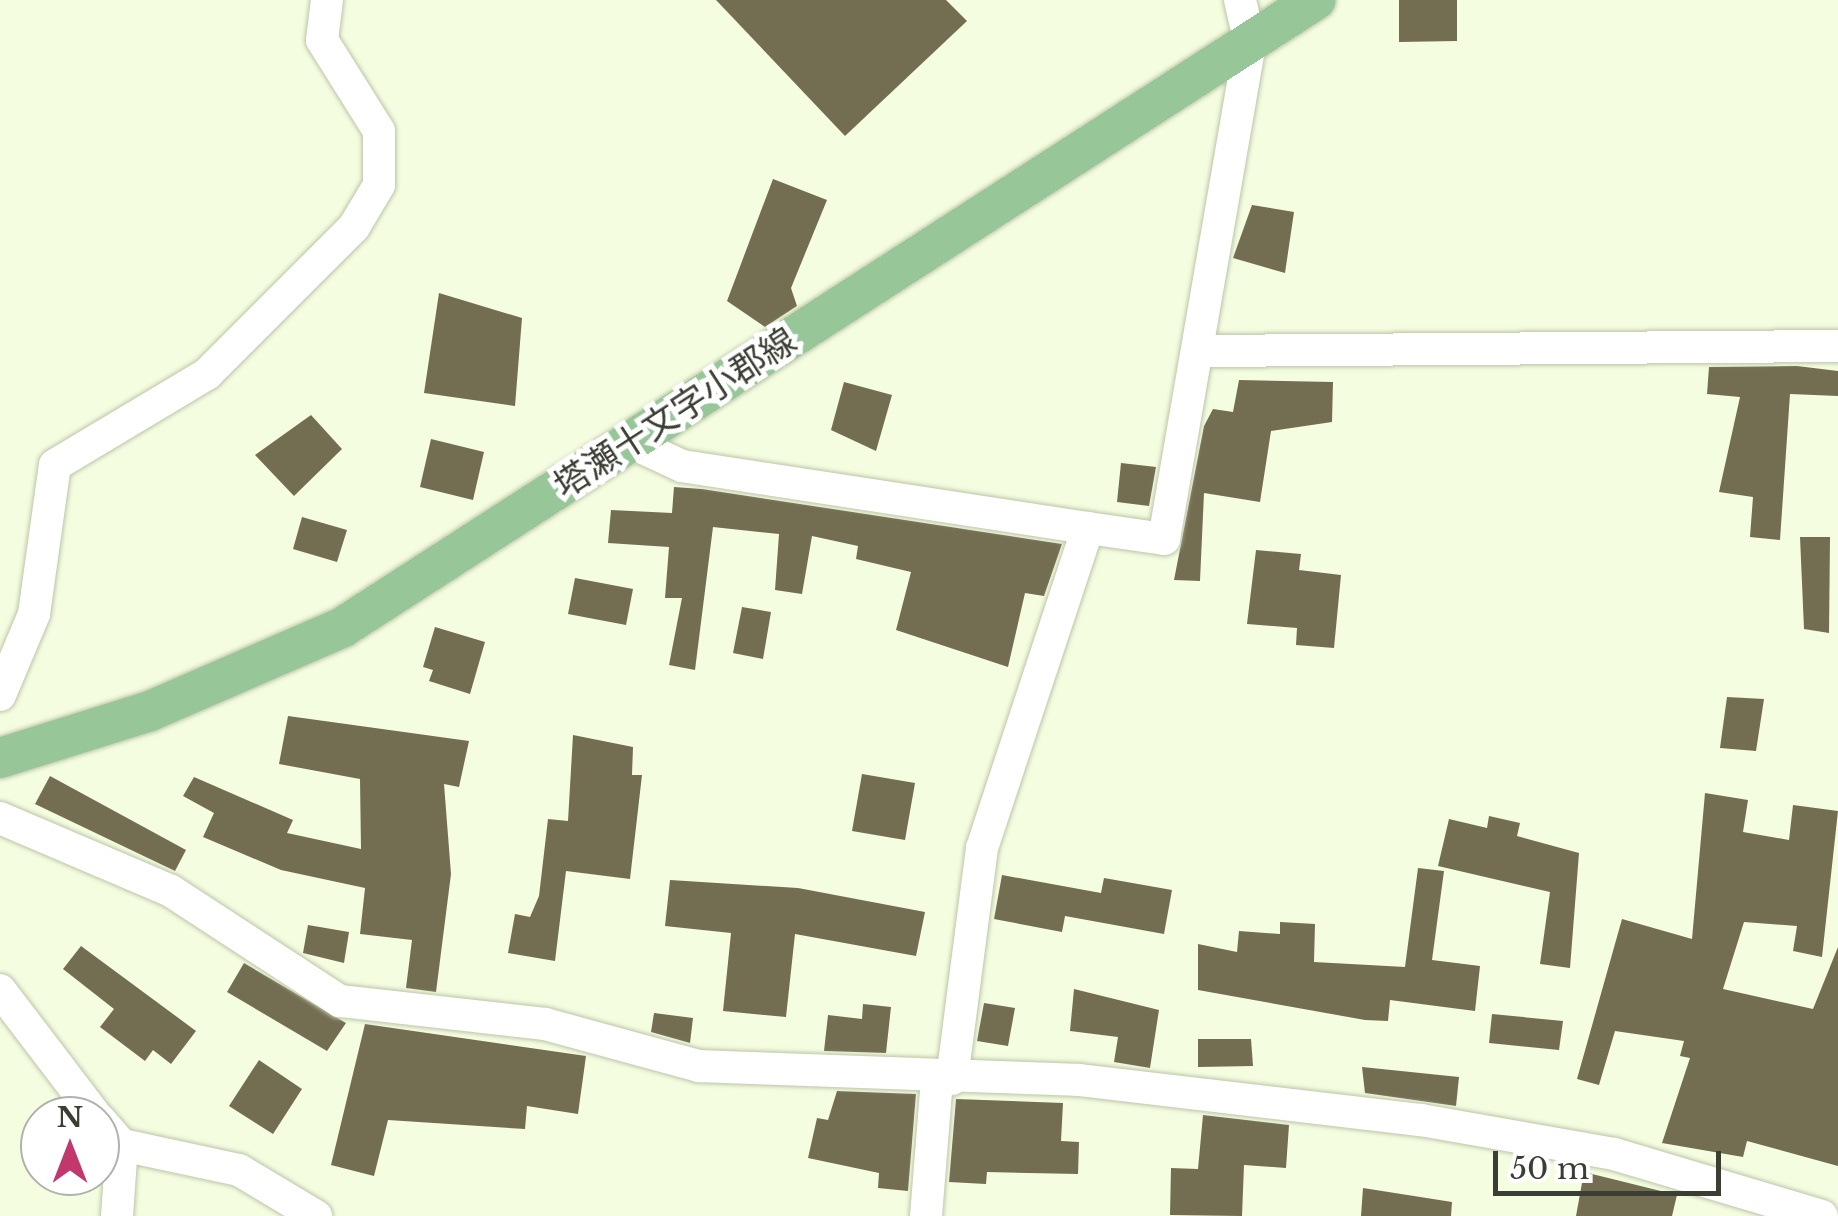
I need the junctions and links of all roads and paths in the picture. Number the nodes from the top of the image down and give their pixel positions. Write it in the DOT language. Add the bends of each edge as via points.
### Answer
graph roads {
  1 [pos="327,0"];
  2 [pos="1240,0"];
  3 [pos="1315,0"];
  4 [pos="1250,43"];
  5 [pos="1838,346"];
  6 [pos="1202,351"];
  7 [pos="630,442"];
  8 [pos="1088,528"];
  9 [pos="0,695"];
  10 [pos="0,758"];
  11 [pos="0,818"];
  12 [pos="0,990"];
  13 [pos="945,1080"];
  14 [pos="82,1096"];
  15 [pos="120,1132"];
  16 [pos="316,1216"];
  17 [pos="926,1216"];
  18 [pos="1822,1216"];
  1 -- 9 [label="street" via="322,40 379,131 379,185 354,227 207,374 55,465 34,614"];
  2 -- 4 [label="street"];
  3 -- 4 [label="main road, 塔瀬十文字小郡線"];
  4 -- 6 [label="street"];
  4 -- 7 [label="main road, 塔瀬十文字小郡線"];
  5 -- 6 [label="street"];
  6 -- 8 [label="street" via="1164,539"];
  7 -- 8 [label="street" via="682,466"];
  7 -- 10 [label="main road, 塔瀬十文字小郡線" via="343,626 150,711"];
  8 -- 13 [label="street" via="982,848"];
  11 -- 13 [label="street" via="171,891 340,1000 545,1024 699,1066"];
  12 -- 14 [label="street"];
  13 -- 17 [label="street"];
  13 -- 18 [label="street" via="1079,1080 1421,1120 1614,1154"];
  15 -- 16 [label="street" via="239,1170"];
}
